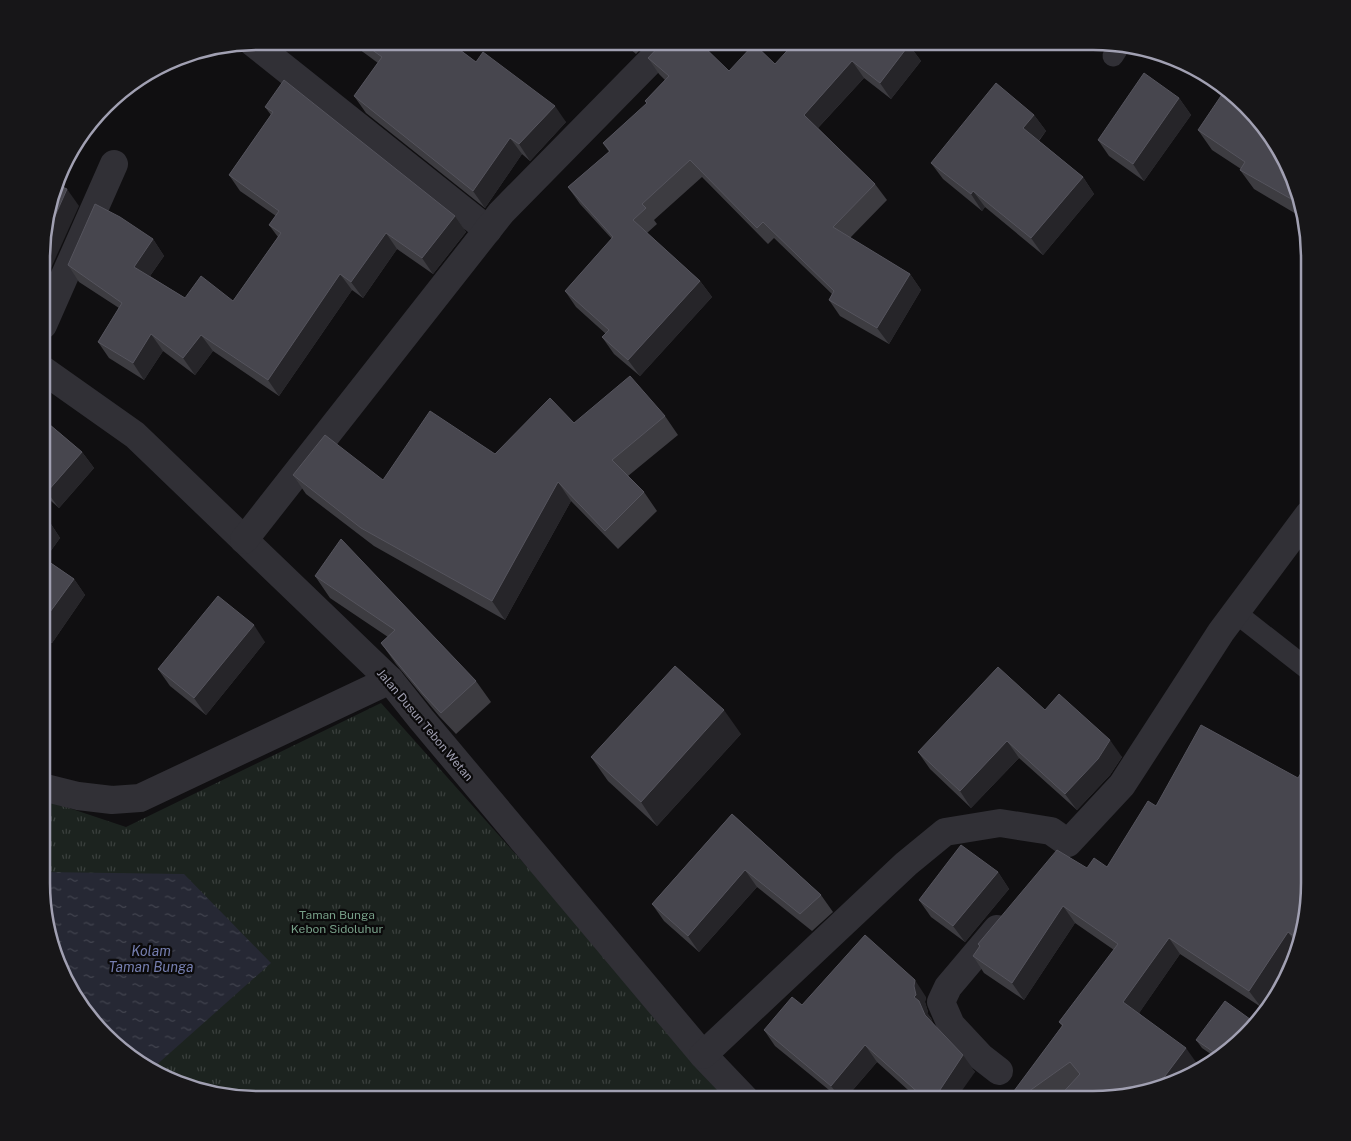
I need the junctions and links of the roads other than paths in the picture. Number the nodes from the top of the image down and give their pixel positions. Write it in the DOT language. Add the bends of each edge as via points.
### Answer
graph roads {
  1 [pos="262,50"];
  2 [pos="662,50"];
  3 [pos="114,164"];
  4 [pos="488,230"];
  5 [pos="50,309"];
  6 [pos="50,375"];
  7 [pos="1301,526"];
  8 [pos="244,540"];
  9 [pos="1236,613"];
  10 [pos="1301,664"];
  11 [pos="390,680"];
  12 [pos="50,789"];
  13 [pos="1012,912"];
  14 [pos="703,1055"];
  15 [pos="999,1072"];
  16 [pos="737,1091"];
  1 -- 4 [label="street"];
  2 -- 4 [label="street"];
  3 -- 5 [label="street"];
  4 -- 8 [label="street"];
  6 -- 8 [label="street, Jalan Dusun Tebon Wetan" via="135,435"];
  7 -- 9 [label="street"];
  8 -- 11 [label="street, Jalan Dusun Tebon Wetan"];
  9 -- 10 [label="lane"];
  9 -- 14 [label="street" via="1122,785 1062,851 1051,831 1000,823 945,832 906,864"];
  11 -- 12 [label="street" via="140,798 112,800"];
  11 -- 14 [label="street, Jalan Dusun Tebon Wetan"];
  13 -- 15 [label="street" via="948,987 941,1002 951,1025"];
  14 -- 16 [label="street, Jalan Dusun Tebon Wetan"];
}
